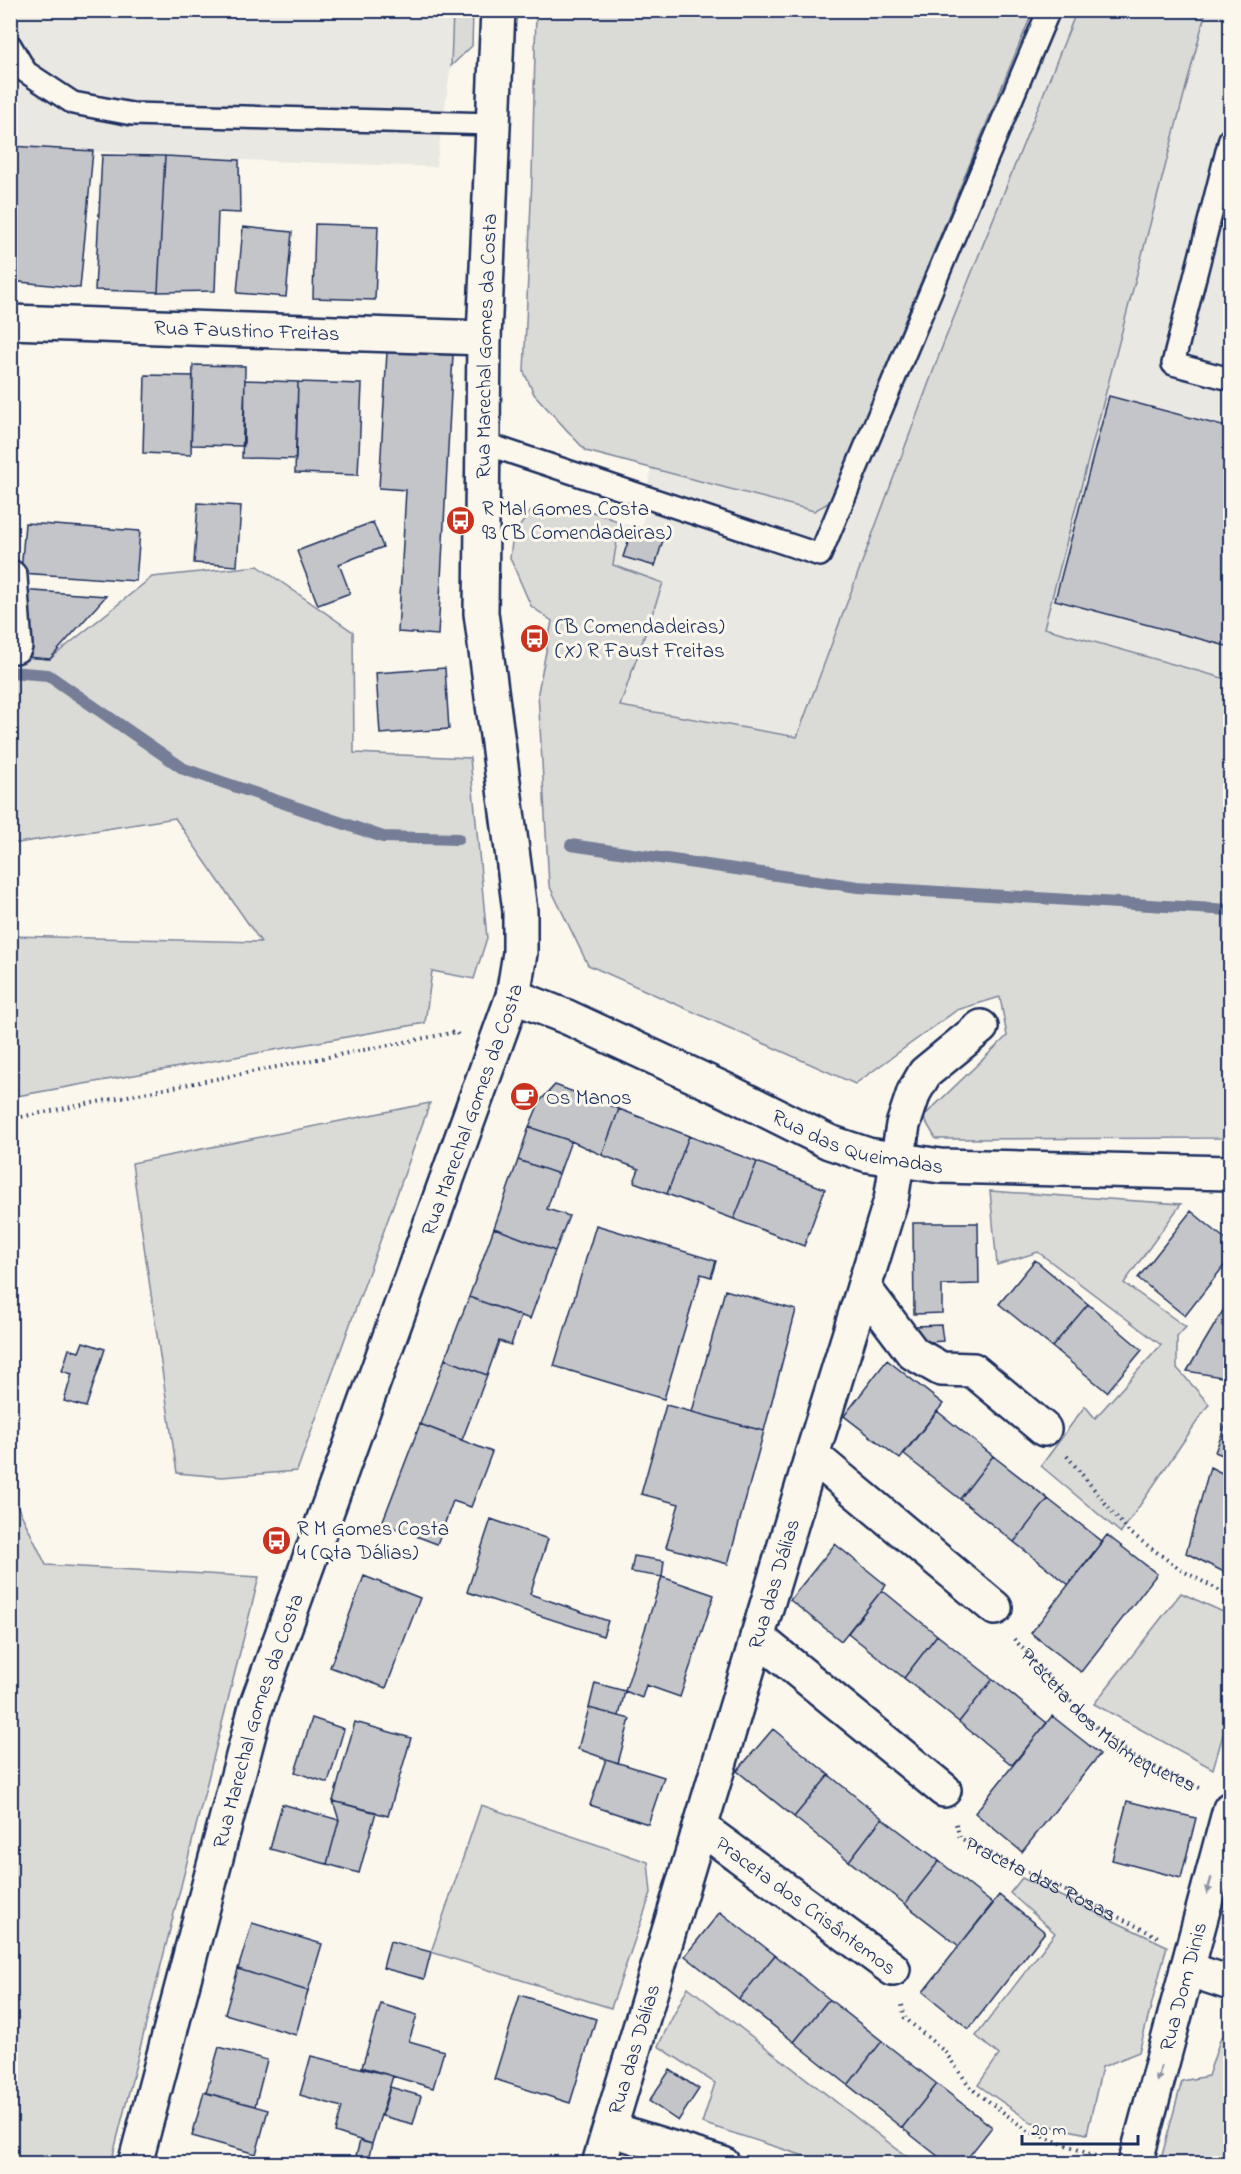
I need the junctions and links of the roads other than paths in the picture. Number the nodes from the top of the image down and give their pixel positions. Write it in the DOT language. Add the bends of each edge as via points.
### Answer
graph roads {
  1 [pos="498,10"];
  2 [pos="1049,10"];
  3 [pos="10,45"];
  4 [pos="493,124"];
  5 [pos="1230,139"];
  6 [pos="10,322"];
  7 [pos="484,338"];
  8 [pos="1230,379"];
  9 [pos="483,443"];
  10 [pos="10,577"];
  11 [pos="15,646"];
  12 [pos="513,996"];
  13 [pos="981,1027"];
  14 [pos="897,1160"];
  15 [pos="1230,1173"];
  16 [pos="864,1288"];
  17 [pos="1044,1429"];
  18 [pos="812,1455"];
  19 [pos="995,1608"];
  20 [pos="757,1637"];
  21 [pos="945,1790"];
  22 [pos="1220,1801"];
  23 [pos="700,1827"];
  24 [pos="1189,1961"];
  25 [pos="893,1969"];
  26 [pos="1230,1983"];
  27 [pos="610,2129"];
  28 [pos="1120,2162"];
  29 [pos="135,2163"];
  30 [pos="599,2163"];
  31 [pos="723,2163"];
  1 -- 4 [label="street, Rua Marechal Gomes da Costa"];
  2 -- 9 [label="lane" via="820,555"];
  3 -- 4 [label="lane" via="26,72 73,103 132,114"];
  4 -- 7 [label="street, Rua Marechal Gomes da Costa"];
  5 -- 8 [label="lane" via="1173,364"];
  6 -- 7 [label="street, Rua Faustino Freitas"];
  7 -- 9 [label="street, Rua Marechal Gomes da Costa"];
  9 -- 12 [label="street, Rua Marechal Gomes da Costa" via="481,613 520,911 520,952"];
  10 -- 11 [label="street"];
  12 -- 14 [label="street, Rua das Queimadas" via="725,1090 829,1142"];
  12 -- 29 [label="street, Rua Marechal Gomes da Costa" via="256,1707"];
  13 -- 14 [label="street, Rua das Dálias" via="926,1072 914,1092 903,1125"];
  14 -- 15 [label="street, Rua das Queimadas" via="940,1166"];
  14 -- 16 [label="street, Rua das Dálias" via="891,1200"];
  16 -- 17 [label="street" via="913,1353 941,1369 972,1370"];
  16 -- 18 [label="street, Rua das Dálias"];
  18 -- 19 [label="street"];
  18 -- 20 [label="street, Rua das Dálias"];
  20 -- 21 [label="street"];
  20 -- 23 [label="street, Rua das Dálias"];
  22 -- 24 [label="street, Rua Dom Dinis, one-way"];
  23 -- 25 [label="street, Praceta dos Crisântemos"];
  23 -- 27 [label="street, Rua das Dálias"];
  24 -- 26 [label="street"];
  24 -- 28 [label="street, Rua Dom Dinis, one-way"];
  27 -- 30 [label="street, Rua das Dálias"];
  27 -- 31 [label="street"];
}
